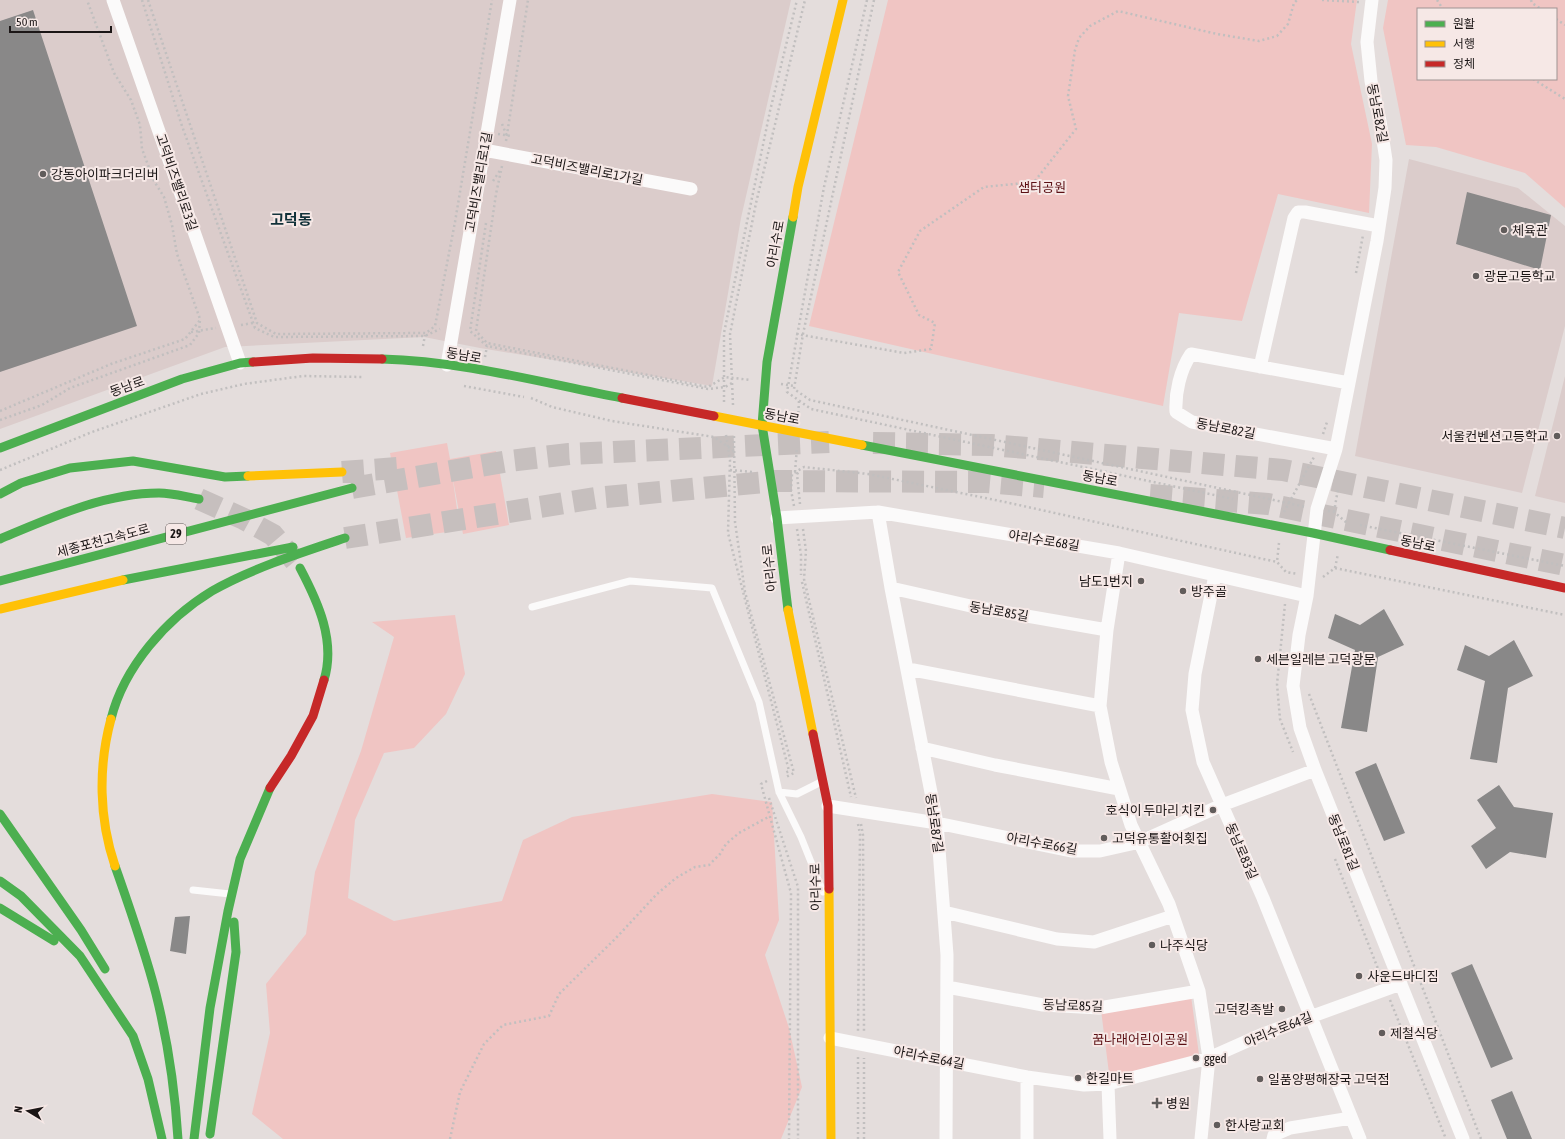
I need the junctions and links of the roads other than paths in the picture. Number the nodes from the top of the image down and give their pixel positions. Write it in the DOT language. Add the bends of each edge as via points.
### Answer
graph roads {
  1 [pos="113,0"];
  2 [pos="510,0"];
  3 [pos="842,0"];
  4 [pos="1372,0"];
  5 [pos="484,150"];
  6 [pos="691,189"];
  7 [pos="1379,226"];
  8 [pos="240,363"];
  9 [pos="447,365"];
  10 [pos="1260,367"];
  11 [pos="1349,383"];
  12 [pos="762,426"];
  13 [pos="0,448"];
  14 [pos="1336,449"];
  15 [pos="342,472"];
  16 [pos="352,488"];
  17 [pos="0,494"];
  18 [pos="199,499"];
  19 [pos="878,512"];
  20 [pos="777,518"];
  21 [pos="1313,533"];
  22 [pos="0,539"];
  23 [pos="1119,553"];
  24 [pos="300,568"];
  25 [pos="1214,574"];
  26 [pos="0,581"];
  27 [pos="891,588"];
  28 [pos="1565,588"];
  29 [pos="1307,596"];
  30 [pos="532,607"];
  31 [pos="0,609"];
  32 [pos="1107,630"];
  33 [pos="908,669"];
  34 [pos="1100,706"];
  35 [pos="922,748"];
  36 [pos="1315,770"];
  37 [pos="823,781"];
  38 [pos="1120,789"];
  39 [pos="779,792"];
  40 [pos="828,806"];
  41 [pos="1222,806"];
  42 [pos="0,814"];
  43 [pos="937,823"];
  44 [pos="1140,842"];
  45 [pos="0,881"];
  46 [pos="193,890"];
  47 [pos="232,894"];
  48 [pos="828,906"];
  49 [pos="0,908"];
  50 [pos="944,912"];
  51 [pos="1173,916"];
  52 [pos="80,956"];
  53 [pos="108,975"];
  54 [pos="1401,984"];
  55 [pos="947,987"];
  56 [pos="114,988"];
  57 [pos="1199,991"];
  58 [pos="1312,1016"];
  59 [pos="133,1036"];
  60 [pos="830,1038"];
  61 [pos="1208,1058"];
  62 [pos="947,1060"];
  63 [pos="1027,1077"];
  64 [pos="1108,1084"];
  65 [pos="1351,1118"];
  66 [pos="162,1139"];
  67 [pos="178,1139"];
  68 [pos="194,1139"];
  69 [pos="209,1139"];
  70 [pos="831,1139"];
  71 [pos="946,1139"];
  72 [pos="1027,1139"];
  73 [pos="1110,1139"];
  74 [pos="1201,1139"];
  75 [pos="1273,1139"];
  76 [pos="1360,1139"];
  77 [pos="1463,1139"];
  1 -- 8 [label="street, 고덕비즈밸리로3길"];
  2 -- 5 [label="street, 고덕비즈밸리로1길"];
  3 -- 12 [label="main road, 아리수로" via="798,187 767,362"];
  4 -- 7 [label="street, 동남로82길" via="1367,42 1371,81 1386,160"];
  5 -- 6 [label="street, 고덕비즈밸리로1가길"];
  5 -- 9 [label="street, 고덕비즈밸리로1길"];
  7 -- 10 [label="street" via="1298,212 1294,218"];
  7 -- 11 [label="street, 동남로82길"];
  8 -- 9 [label="main road, 동남로" via="313,358 414,360"];
  8 -- 13 [label="main road, 동남로" via="182,379"];
  9 -- 12 [label="main road, 동남로"];
  10 -- 11 [label="street, 동남로82길"];
  10 -- 14 [label="street, 동남로82길" via="1191,354 1184,364 1175,399 1176,412 1192,422"];
  11 -- 14 [label="street, 동남로82길"];
  12 -- 20 [label="main road, 아리수로"];
  12 -- 21 [label="main road, 동남로"];
  14 -- 21 [label="street, 동남로82길" via="1317,509"];
  15 -- 17 [label="main road" via="225,476 133,462 70,468 21,483"];
  16 -- 26 [label="main road, 세종포천고속도로 / 29"];
  18 -- 22 [label="main road" via="161,493 110,499"];
  19 -- 20 [label="street, 아리수로68길"];
  19 -- 23 [label="street, 아리수로68길"];
  19 -- 27 [label="street, 동남로87길"];
  20 -- 37 [label="main road, 아리수로" via="786,599"];
  21 -- 28 [label="main road, 동남로"];
  21 -- 29 [label="street, 동남로81길"];
  23 -- 25 [label="street, 아리수로68길"];
  23 -- 32 [label="street"];
  24 -- 47 [label="main road" via="315,596 326,627 328,668 313,716 268,791 240,859"];
  25 -- 29 [label="street, 아리수로68길"];
  25 -- 41 [label="street, 동남로83길" via="1195,674 1192,710 1203,762"];
  27 -- 32 [label="street, 동남로85길" via="975,607"];
  27 -- 33 [label="street, 동남로87길"];
  29 -- 36 [label="street, 동남로81길" via="1293,686 1300,728"];
  30 -- 39 [label="lane" via="630,581 712,588 760,702"];
  31 -- 67 [label="main road" via="82,588 228,558 345,538 235,580 209,594 173,621 132,668 117,695 104,741 100,776 103,816 112,858 151,975 165,1032"];
  32 -- 34 [label="street"];
  33 -- 34 [label="street"];
  33 -- 35 [label="street, 동남로87길"];
  34 -- 38 [label="street" via="1111,762"];
  35 -- 38 [label="street"];
  35 -- 43 [label="street, 동남로87길"];
  36 -- 41 [label="street, 아리수로66길"];
  36 -- 54 [label="street, 동남로81길"];
  37 -- 39 [label="lane" via="797,794"];
  37 -- 40 [label="main road, 아리수로"];
  38 -- 44 [label="street" via="1131,825"];
  39 -- 48 [label="lane" via="801,837"];
  40 -- 43 [label="street, 아리수로66길"];
  40 -- 48 [label="main road, 아리수로"];
  41 -- 44 [label="street, 아리수로66길"];
  41 -- 58 [label="street, 동남로83길"];
  42 -- 53 [label="main road" via="81,930"];
  43 -- 44 [label="street, 아리수로66길" via="1071,850 1100,851"];
  43 -- 50 [label="street, 동남로87길"];
  44 -- 51 [label="street"];
  45 -- 52 [label="main road" via="21,896"];
  46 -- 47 [label="lane"];
  47 -- 68 [label="main road" via="210,1008"];
  47 -- 69 [label="main road" via="236,952"];
  48 -- 60 [label="main road, 아리수로"];
  49 -- 52 [label="main road"];
  50 -- 51 [label="street" via="1057,938 1094,942"];
  50 -- 55 [label="street, 동남로87길"];
  51 -- 57 [label="street"];
  52 -- 59 [label="main road"];
  54 -- 58 [label="street, 아리수로64길"];
  54 -- 77 [label="street, 동남로81길"];
  55 -- 57 [label="street, 동남로85길" via="1043,1005 1099,1008"];
  55 -- 62 [label="street, 동남로87길"];
  56 -- 59 [label="main road"];
  57 -- 61 [label="street"];
  58 -- 61 [label="street, 아리수로64길"];
  58 -- 65 [label="street, 동남로83길"];
  59 -- 66 [label="main road" via="148,1079"];
  60 -- 62 [label="street, 아리수로64길"];
  60 -- 70 [label="main road, 아리수로"];
  61 -- 64 [label="street, 아리수로64길"];
  61 -- 74 [label="street"];
  62 -- 63 [label="street, 아리수로64길"];
  62 -- 71 [label="street, 동남로87길"];
  63 -- 64 [label="street, 아리수로64길" via="1084,1085"];
  63 -- 72 [label="street"];
  64 -- 73 [label="street"];
  65 -- 75 [label="street" via="1290,1128"];
  65 -- 76 [label="street, 동남로83길"];
}
